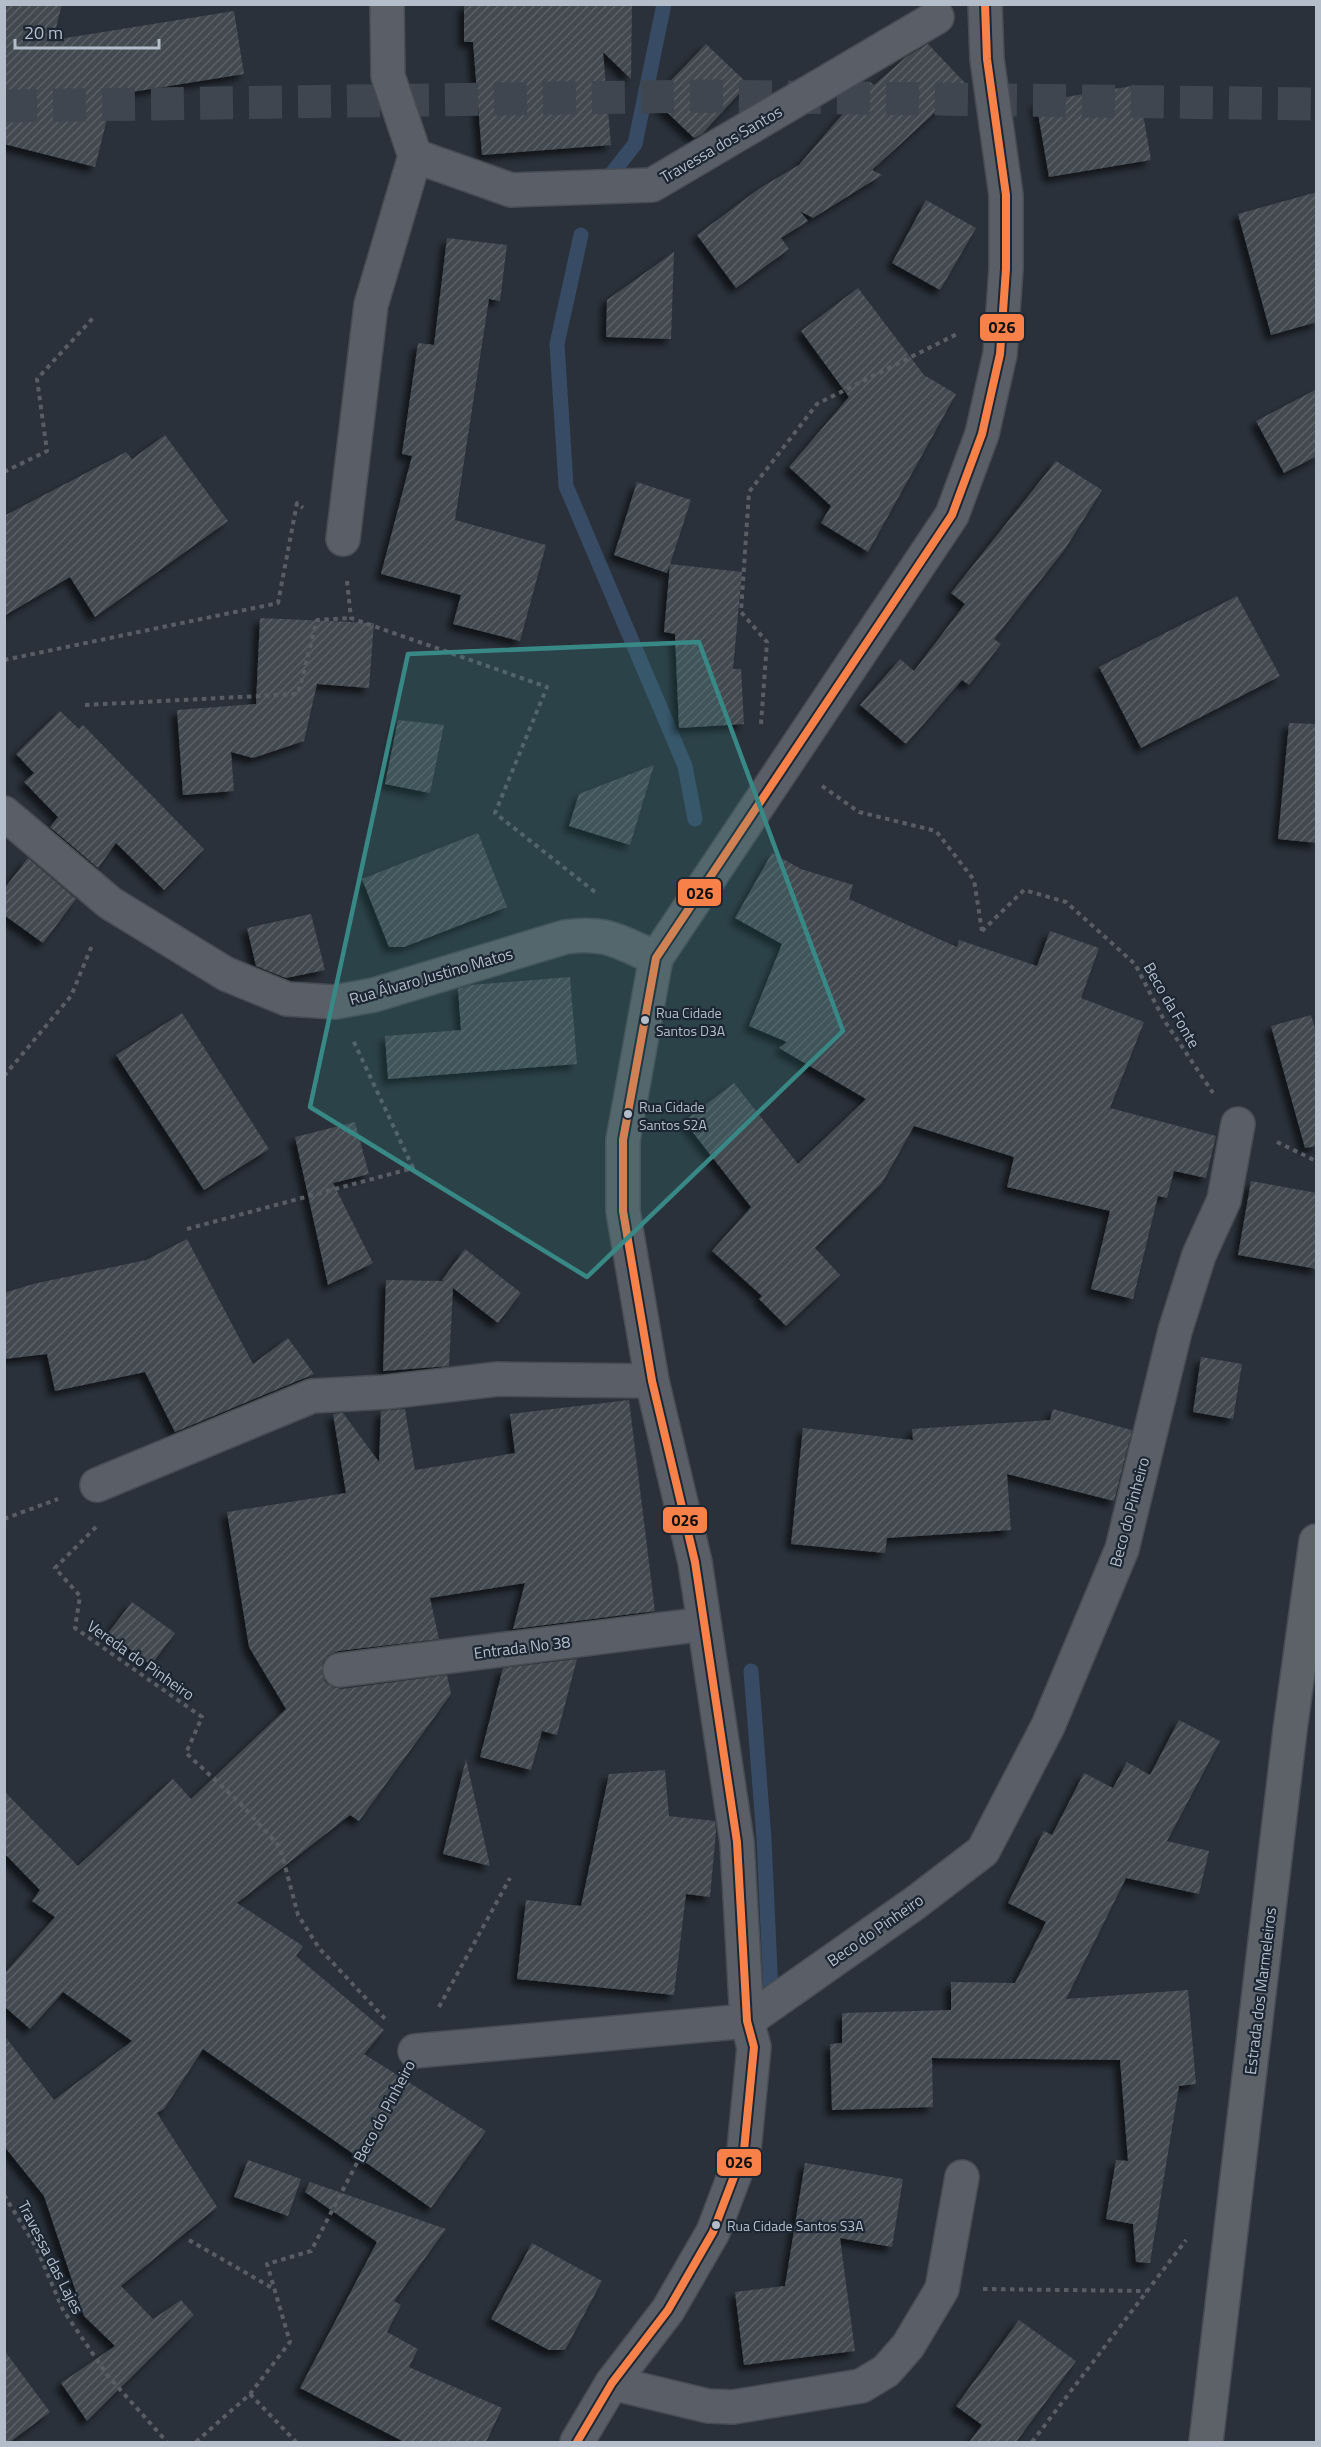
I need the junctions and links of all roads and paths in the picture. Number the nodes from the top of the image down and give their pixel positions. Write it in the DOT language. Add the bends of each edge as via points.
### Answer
graph roads {
  1 [pos="387,4"];
  2 [pos="985,4"];
  3 [pos="937,17"];
  4 [pos="415,156"];
  5 [pos="1003,311"];
  6 [pos="93,318"];
  7 [pos="4,472"];
  8 [pos="343,540"];
  9 [pos="351,618"];
  10 [pos="4,660"];
  11 [pos="85,705"];
  12 [pos="789,760"];
  13 [pos="814,781"];
  14 [pos="4,813"];
  15 [pos="603,898"];
  16 [pos="110,903"];
  17 [pos="656,958"];
  18 [pos="335,1002"];
  19 [pos="4,1076"];
  20 [pos="1238,1124"];
  21 [pos="187,1229"];
  22 [pos="652,1381"];
  23 [pos="97,1485"];
  24 [pos="4,1518"];
  25 [pos="1317,1541"];
  26 [pos="704,1624"];
  27 [pos="340,1670"];
  28 [pos="510,1878"];
  29 [pos="747,2021"];
  30 [pos="415,2051"];
  31 [pos="962,2177"];
  32 [pos="4,2195"];
  33 [pos="1190,2235"];
  34 [pos="189,2240"];
  35 [pos="275,2289"];
  36 [pos="942,2289"];
  37 [pos="1147,2291"];
  38 [pos="612,2383"];
  39 [pos="250,2394"];
  40 [pos="167,2442"];
  41 [pos="196,2442"];
  42 [pos="296,2442"];
  43 [pos="577,2442"];
  44 [pos="1032,2442"];
  45 [pos="1206,2442"];
  1 -- 4 [label="street" via="388,76"];
  2 -- 5 [label="street" via="987,59 1006,195"];
  3 -- 4 [label="street, Travessa dos Santos" via="652,185 511,190"];
  4 -- 8 [label="street" via="371,305"];
  5 -- 12 [label="street" via="1000,354 982,434 952,515"];
  5 -- 12 [label="path" via="817,404 749,492 741,612 767,642 760,735"];
  6 -- 7 [label="path" via="37,379 47,451"];
  8 -- 9 [label="path"];
  8 -- 10 [label="path" via="297,503 278,603"];
  9 -- 11 [label="path" via="317,620 298,694"];
  9 -- 15 [label="path" via="547,687 495,813"];
  12 -- 17 [label="street"];
  13 -- 20 [label="path, Beco da Fonte" via="859,812 936,831 975,880 982,931 1024,890 1066,902 1135,964 1182,1048"];
  14 -- 16 [label="street, Rua Álvaro Justino Matos"];
  16 -- 18 [label="street, Rua Álvaro Justino Matos" via="226,974 287,999"];
  16 -- 19 [label="path" via="70,996"];
  17 -- 18 [label="street, Rua Álvaro Justino Matos" via="601,934 586,934 374,995"];
  17 -- 22 [label="street" via="623,1152 622,1210"];
  18 -- 21 [label="path" via="413,1168"];
  20 -- 29 [label="street, Beco do Pinheiro" via="1224,1200 1199,1255 1175,1331 1122,1549 1048,1726 983,1851"];
  22 -- 23 [label="street" via="498,1379 312,1396"];
  22 -- 26 [label="street" via="695,1562"];
  23 -- 24 [label="path"];
  23 -- 30 [label="path, Vereda do Pinheiro" via="113,1510 55,1568 80,1596 75,1628 202,1717 186,1753 280,1847 298,1915 319,1948"];
  25 -- 45 [label="main road, Estrada dos Marmeleiros" via="1290,1730"];
  26 -- 27 [label="street, Entrada No 38"];
  26 -- 29 [label="street" via="737,1842"];
  28 -- 30 [label="path"];
  29 -- 30 [label="street, Beco do Pinheiro"];
  29 -- 38 [label="street" via="754,2048 744,2150 713,2232 668,2310"];
  30 -- 35 [label="path, Beco do Pinheiro" via="311,2251 267,2264"];
  31 -- 36 [label="street"];
  32 -- 40 [label="path, Travessa das Lajes" via="36,2247 63,2310 108,2376"];
  33 -- 37 [label="path"];
  34 -- 35 [label="path"];
  35 -- 39 [label="path, Beco do Pinheiro" via="290,2342"];
  36 -- 37 [label="path"];
  36 -- 38 [label="street" via="908,2346 886,2371 861,2385 733,2407 708,2406"];
  37 -- 44 [label="path"];
  38 -- 43 [label="street"];
  39 -- 41 [label="path"];
  39 -- 42 [label="path"];
}
